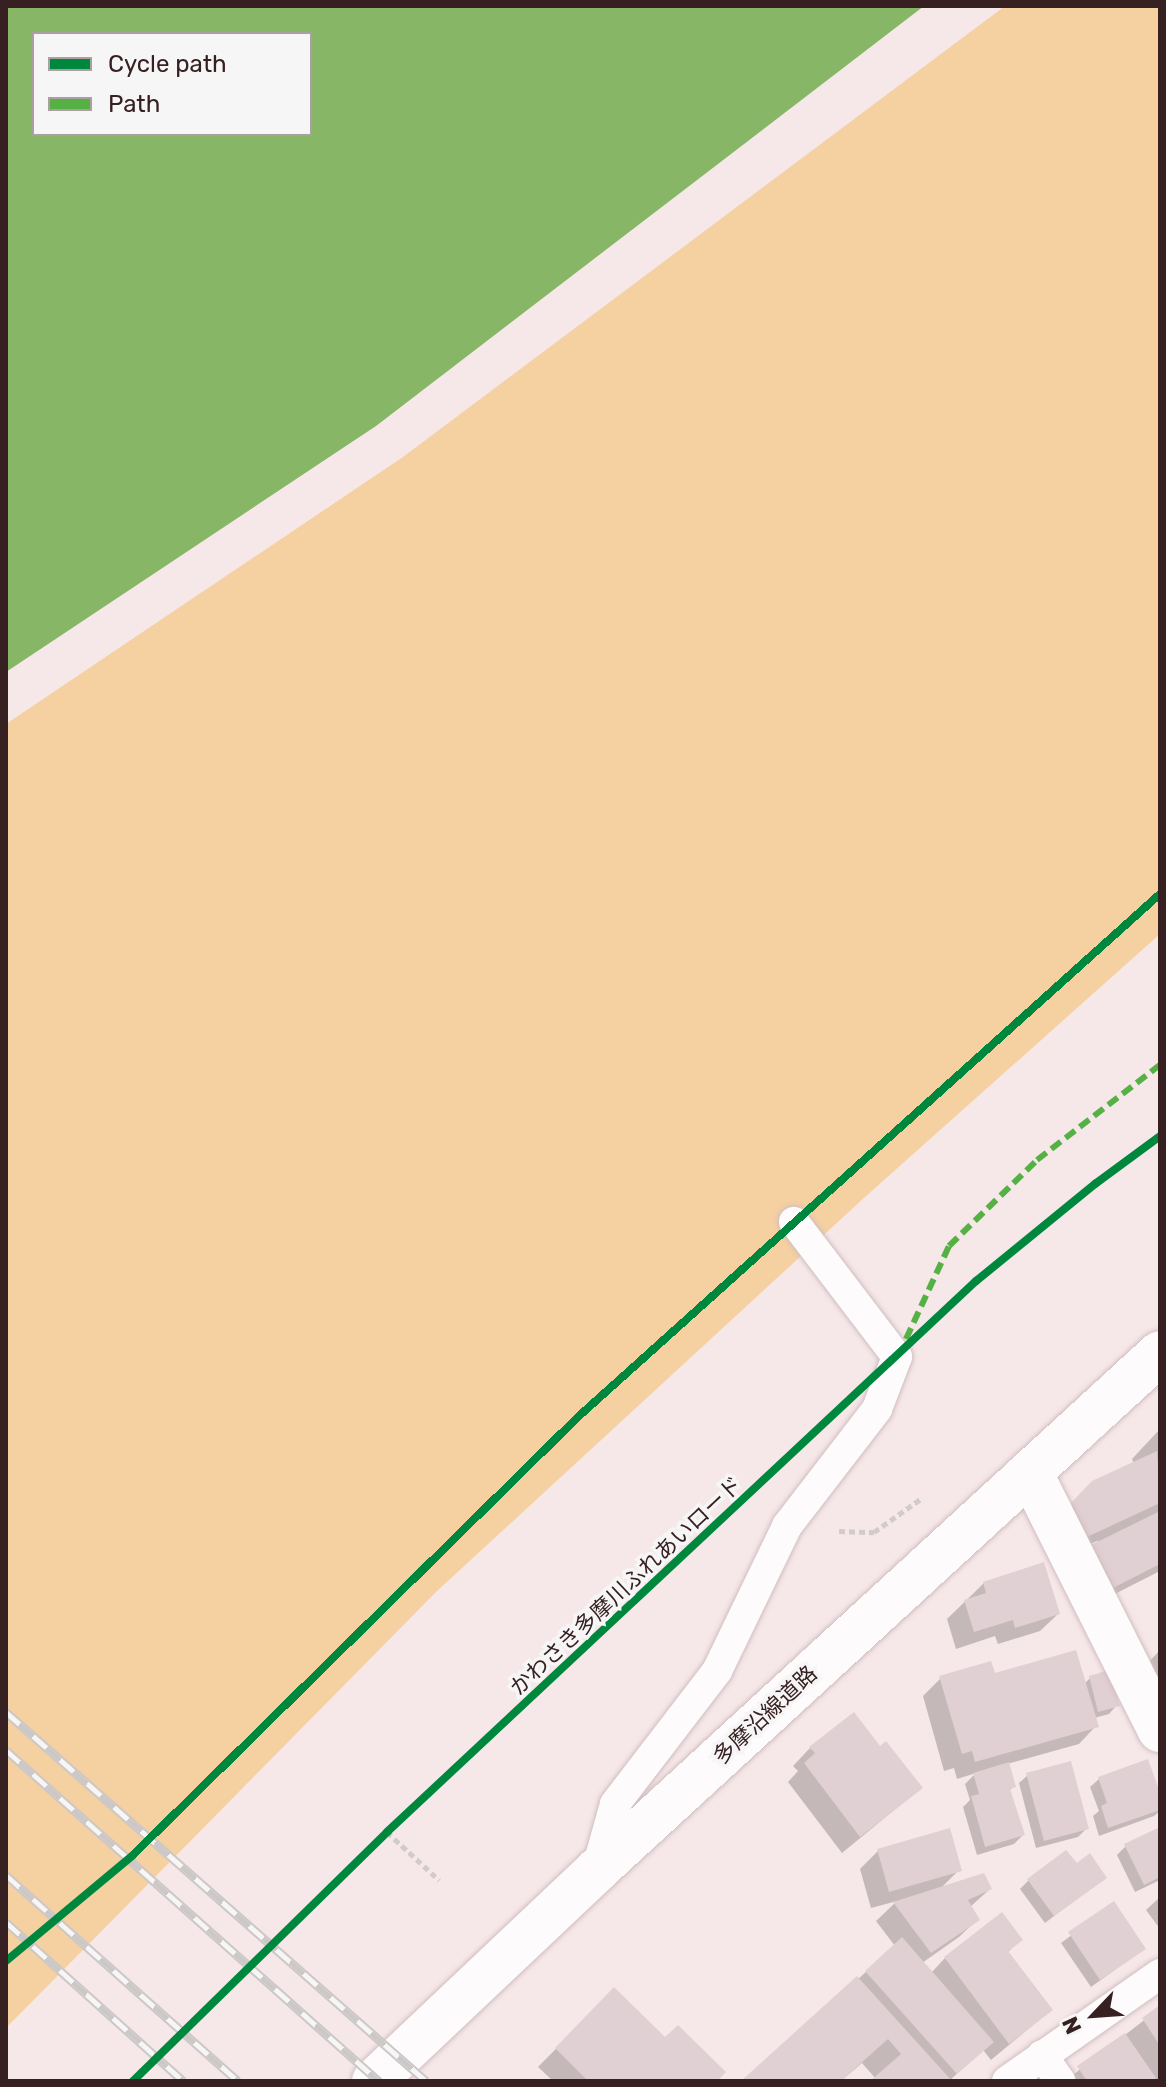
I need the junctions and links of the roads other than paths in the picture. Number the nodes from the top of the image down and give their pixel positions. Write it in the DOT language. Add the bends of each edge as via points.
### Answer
graph roads {
  1 [pos="794,1222"];
  2 [pos="1160,1353"];
  3 [pos="1030,1472"];
  4 [pos="1160,1730"];
  5 [pos="597,1870"];
  6 [pos="1160,1974"];
  7 [pos="1042,2055"];
  8 [pos="374,2081"];
  9 [pos="1007,2081"];
  10 [pos="1060,2081"];
  1 -- 5 [label="lane" via="897,1357 877,1409 787,1526 717,1671 615,1804"];
  2 -- 3 [label="main road, 多摩沿線道路"];
  3 -- 4 [label="main road"];
  3 -- 5 [label="main road, 多摩沿線道路"];
  5 -- 8 [label="main road, 多摩沿線道路"];
  6 -- 7 [label="lane"];
  7 -- 9 [label="lane"];
  7 -- 10 [label="lane"];
}
